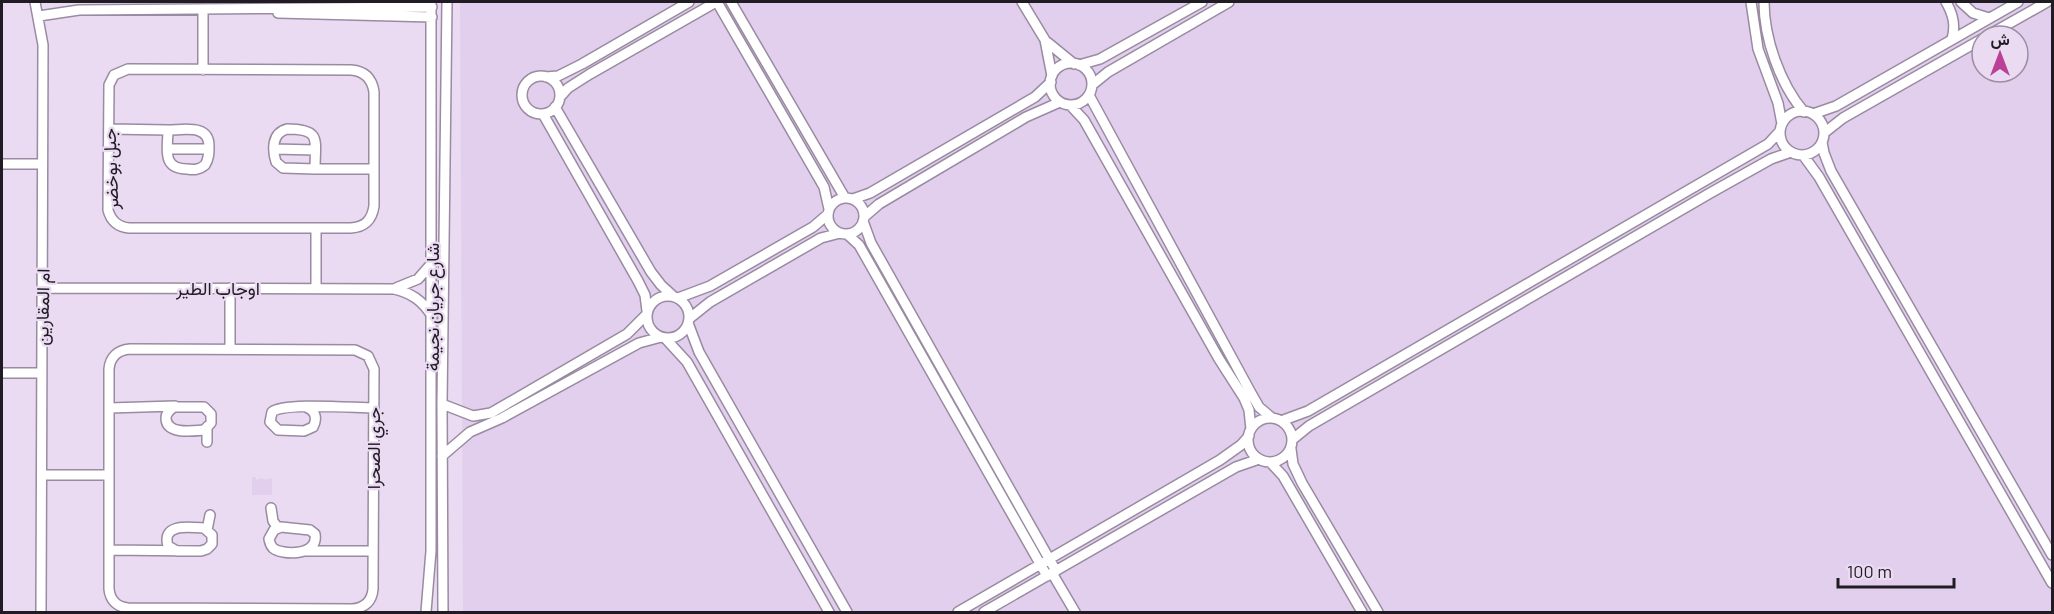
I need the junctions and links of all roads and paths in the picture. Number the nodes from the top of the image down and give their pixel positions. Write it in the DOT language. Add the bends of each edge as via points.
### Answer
graph roads {
  1 [pos="34,2"];
  2 [pos="415,2"];
  3 [pos="447,2"];
  4 [pos="689,2"];
  5 [pos="716,2"];
  6 [pos="731,2"];
  7 [pos="1022,2"];
  8 [pos="1202,2"];
  9 [pos="1228,2"];
  10 [pos="1751,2"];
  11 [pos="1764,2"];
  12 [pos="1946,2"];
  13 [pos="1961,2"];
  14 [pos="2018,2"];
  15 [pos="2047,2"];
  16 [pos="403,7"];
  17 [pos="1193,7"];
  18 [pos="243,9"];
  19 [pos="432,9"];
  20 [pos="203,10"];
  21 [pos="39,16"];
  22 [pos="1989,18"];
  23 [pos="1199,19"];
  24 [pos="2008,24"];
  25 [pos="1952,39"];
  26 [pos="1045,40"];
  27 [pos="1970,46"];
  28 [pos="1077,65"];
  29 [pos="203,70"];
  30 [pos="772,74"];
  31 [pos="546,77"];
  32 [pos="1052,79"];
  33 [pos="761,80"];
  34 [pos="1092,85"];
  35 [pos="1089,95"];
  36 [pos="560,97"];
  37 [pos="1060,102"];
  38 [pos="1070,105"];
  39 [pos="555,107"];
  40 [pos="1809,113"];
  41 [pos="543,114"];
  42 [pos="1781,127"];
  43 [pos="109,129"];
  44 [pos="168,130"];
  45 [pos="808,138"];
  46 [pos="1823,138"];
  47 [pos="800,144"];
  48 [pos="168,148"];
  49 [pos="209,149"];
  50 [pos="274,149"];
  51 [pos="315,150"];
  52 [pos="1791,152"];
  53 [pos="1803,155"];
  54 [pos="2,164"];
  55 [pos="42,164"];
  56 [pos="315,169"];
  57 [pos="374,169"];
  58 [pos="849,198"];
  59 [pos="828,212"];
  60 [pos="863,219"];
  61 [pos="316,228"];
  62 [pos="843,233"];
  63 [pos="432,263"];
  64 [pos="43,288"];
  65 [pos="230,288"];
  66 [pos="316,288"];
  67 [pos="393,289"];
  68 [pos="676,297"];
  69 [pos="647,313"];
  70 [pos="432,316"];
  71 [pos="689,320"];
  72 [pos="663,337"];
  73 [pos="1927,338"];
  74 [pos="1915,345"];
  75 [pos="230,349"];
  76 [pos="580,361"];
  77 [pos="587,371"];
  78 [pos="2,373"];
  79 [pos="41,373"];
  80 [pos="558,375"];
  81 [pos="564,384"];
  82 [pos="958,399"];
  83 [pos="442,404"];
  84 [pos="950,404"];
  85 [pos="178,407"];
  86 [pos="306,407"];
  87 [pos="1253,407"];
  88 [pos="109,408"];
  89 [pos="150,408"];
  90 [pos="332,408"];
  91 [pos="374,408"];
  92 [pos="166,418"];
  93 [pos="1277,420"];
  94 [pos="316,421"];
  95 [pos="207,428"];
  96 [pos="1250,433"];
  97 [pos="207,442"];
  98 [pos="1292,444"];
  99 [pos="442,456"];
  100 [pos="1259,459"];
  101 [pos="1270,462"];
  102 [pos="997,467"];
  103 [pos="987,471"];
  104 [pos="42,475"];
  105 [pos="109,475"];
  106 [pos="2009,482"];
  107 [pos="1303,485"];
  108 [pos="1997,488"];
  109 [pos="1292,491"];
  110 [pos="271,508"];
  111 [pos="210,515"];
  112 [pos="278,528"];
  113 [pos="207,530"];
  114 [pos="315,538"];
  115 [pos="166,539"];
  116 [pos="109,550"];
  117 [pos="152,550"];
  118 [pos="373,550"];
  119 [pos="177,551"];
  120 [pos="305,551"];
  121 [pos="331,551"];
  122 [pos="2052,555"];
  123 [pos="1044,561"];
  124 [pos="1052,574"];
  125 [pos="2052,583"];
  126 [pos="1363,588"];
  127 [pos="1351,594"];
  128 [pos="293,611"];
  129 [pos="41,612"];
  130 [pos="426,612"];
  131 [pos="443,612"];
  132 [pos="829,612"];
  133 [pos="847,612"];
  134 [pos="958,612"];
  135 [pos="984,612"];
  136 [pos="1075,612"];
  137 [pos="1362,612"];
  138 [pos="1378,612"];
  1 -- 21 [label="street, ام المقارين"];
  2 -- 16 [label="street"];
  3 -- 83 [label="street, شارع جريان نجيمة"];
  4 -- 31 [label="street" via="582,64 558,76"];
  5 -- 33 [label="street"];
  5 -- 36 [label="street" via="590,74"];
  6 -- 30 [label="street"];
  7 -- 26 [label="street"];
  8 -- 17 [label="street"];
  9 -- 23 [label="street"];
  10 -- 42 [label="street" via="1758,49 1778,103"];
  11 -- 40 [label="street" via="1767,31 1782,76 1788,90"];
  12 -- 25 [label="street" via="1954,24"];
  13 -- 22 [label="street" via="1973,13"];
  14 -- 22 [label="street"];
  15 -- 24 [label="street"];
  16 -- 18 [label="street"];
  16 -- 19 [label="street"];
  17 -- 23 [label="street"];
  17 -- 28 [label="street" via="1100,59"];
  18 -- 19 [label="street" via="282,13"];
  18 -- 20 [label="street"];
  19 -- 63 [label="street, شارع جريان نجيمة"];
  20 -- 21 [label="street" via="79,10"];
  20 -- 29 [label="street"];
  21 -- 55 [label="street, ام المقارين"];
  22 -- 25 [label="street"];
  23 -- 34 [label="street"];
  25 -- 40 [label="street" via="1836,106"];
  26 -- 28 [label="street"];
  26 -- 32 [label="street"];
  27 -- 46 [label="street" via="1843,118"];
  28 -- 32 [label="street" via="1059,68"];
  28 -- 34 [label="street" via="1087,71"];
  29 -- 43 [label="street, جبل بوخضر" via="117,72 109,85"];
  29 -- 57 [label="street, جبل بوخضر" via="363,73 374,92"];
  30 -- 33 [label="street"];
  30 -- 45 [label="street"];
  31 -- 36 [label="street" via="557,85"];
  31 -- 41 [label="street" via="529,81 522,93 526,107"];
  32 -- 37 [label="street" via="1053,93"];
  32 -- 58 [label="street" via="1035,97 870,193"];
  33 -- 47 [label="street"];
  34 -- 35 [label="street"];
  35 -- 38 [label="street" via="1081,103"];
  35 -- 87 [label="street"];
  36 -- 39 [label="street"];
  37 -- 38 [label="street"];
  37 -- 60 [label="street" via="1026,117 879,204"];
  38 -- 87 [label="street" via="1084,120"];
  39 -- 41 [label="street"];
  39 -- 68 [label="street" via="651,272"];
  40 -- 42 [label="street" via="1791,114"];
  40 -- 46 [label="street" via="1821,122"];
  41 -- 69 [label="street" via="639,281"];
  42 -- 52 [label="street" via="1782,141"];
  42 -- 93 [label="street" via="1759,150 1308,411"];
  43 -- 44 [label="street"];
  43 -- 61 [label="street, جبل بوخضر" via="108,210 121,226"];
  44 -- 48 [label="street"];
  44 -- 49 [label="street" via="203,132 209,139"];
  45 -- 47 [label="street"];
  45 -- 58 [label="street"];
  46 -- 53 [label="street" via="1813,152"];
  46 -- 73 [label="street" via="1831,171"];
  47 -- 59 [label="street" via="824,187"];
  48 -- 49 [label="street"];
  48 -- 49 [label="street" via="168,160 174,168 195,170 207,162"];
  50 -- 51 [label="street"];
  50 -- 51 [label="street" via="281,131 302,129 313,135"];
  50 -- 56 [label="street" via="274,159 280,167"];
  51 -- 56 [label="street"];
  52 -- 53 [label="street"];
  52 -- 98 [label="street" via="1712,192 1309,426"];
  53 -- 74 [label="street" via="1820,177"];
  54 -- 55 [label="street"];
  55 -- 64 [label="street, ام المقارين"];
  56 -- 57 [label="street"];
  57 -- 61 [label="street, جبل بوخضر" via="373,211 367,222 356,228"];
  58 -- 59 [label="street" via="837,200"];
  58 -- 60 [label="street" via="862,208"];
  59 -- 62 [label="street" via="831,226"];
  59 -- 68 [label="street" via="813,227 710,286"];
  60 -- 62 [label="street" via="855,231"];
  60 -- 82 [label="street" via="870,243"];
  61 -- 66 [label="street"];
  62 -- 71 [label="street" via="821,238 717,297"];
  62 -- 84 [label="street" via="854,238 861,248"];
  63 -- 67 [label="street, اوجاب الطير" via="418,279"];
  63 -- 70 [label="street, شارع جريان نجيمة"];
  64 -- 65 [label="street, اوجاب الطير"];
  64 -- 79 [label="street, ام المقارين"];
  65 -- 66 [label="street, اوجاب الطير"];
  65 -- 75 [label="street"];
  66 -- 67 [label="street, اوجاب الطير"];
  67 -- 70 [label="street, اوجاب الطير" via="412,294"];
  68 -- 69 [label="street" via="655,299"];
  68 -- 71 [label="street" via="686,304"];
  69 -- 72 [label="street" via="650,328"];
  69 -- 76 [label="street" via="627,334"];
  70 -- 130 [label="street, شارع جريان نجيمة"];
  71 -- 72 [label="street" via="678,336"];
  71 -- 133 [label="street" via="699,352"];
  72 -- 77 [label="street" via="639,343"];
  72 -- 132 [label="street" via="687,362"];
  73 -- 74 [label="street"];
  73 -- 106 [label="street"];
  74 -- 108 [label="street"];
  75 -- 88 [label="street, جري الصحرا" via="118,352 109,365"];
  75 -- 91 [label="street, جري الصحرا" via="362,351 373,366"];
  76 -- 77 [label="street"];
  76 -- 80 [label="street"];
  77 -- 81 [label="street"];
  78 -- 79 [label="street"];
  79 -- 104 [label="street, ام المقارين"];
  80 -- 81 [label="street"];
  80 -- 83 [label="street" via="485,415 465,414"];
  81 -- 99 [label="street" via="470,432"];
  82 -- 84 [label="street"];
  82 -- 102 [label="street"];
  83 -- 99 [label="street, شارع جريان نجيمة"];
  84 -- 103 [label="street"];
  85 -- 89 [label="street"];
  85 -- 92 [label="street" via="168,411"];
  85 -- 95 [label="street" via="207,409 212,417"];
  86 -- 90 [label="street"];
  86 -- 94 [label="street" via="314,412"];
  86 -- 94 [label="street" via="278,408 272,412 270,422 278,430 304,431"];
  87 -- 93 [label="street"];
  87 -- 96 [label="street"];
  88 -- 89 [label="street"];
  88 -- 105 [label="street, جري الصحرا"];
  89 -- 92 [label="street"];
  90 -- 91 [label="street"];
  90 -- 94 [label="street"];
  91 -- 118 [label="street, جري الصحرا"];
  92 -- 95 [label="street" via="174,430"];
  93 -- 96 [label="street" via="1260,421"];
  93 -- 98 [label="street" via="1289,429"];
  95 -- 97 [label="street"];
  96 -- 100 [label="street" via="1250,449"];
  96 -- 123 [label="street" via="1234,451"];
  98 -- 101 [label="street" via="1283,459"];
  98 -- 107 [label="street" via="1293,464"];
  99 -- 131 [label="street, شارع جريان نجيمة"];
  100 -- 101 [label="street"];
  100 -- 124 [label="street" via="1236,467"];
  101 -- 109 [label="street"];
  102 -- 103 [label="street"];
  102 -- 123 [label="street"];
  103 -- 123 [label="street"];
  104 -- 105 [label="street"];
  104 -- 129 [label="street, ام المقارين"];
  105 -- 116 [label="street, جري الصحرا"];
  106 -- 108 [label="street"];
  106 -- 122 [label="street"];
  107 -- 109 [label="street"];
  107 -- 126 [label="street"];
  108 -- 125 [label="street"];
  109 -- 127 [label="street"];
  110 -- 112 [label="street"];
  111 -- 113 [label="street"];
  112 -- 114 [label="street" via="307,528"];
  112 -- 120 [label="street" via="269,539 274,549"];
  113 -- 115 [label="street" via="175,528"];
  113 -- 119 [label="street" via="213,541 207,549"];
  114 -- 120 [label="street" via="313,547"];
  114 -- 121 [label="street"];
  115 -- 117 [label="street"];
  115 -- 119 [label="street" via="168,546"];
  116 -- 117 [label="street"];
  116 -- 128 [label="street, جري الصحرا" via="109,593 124,608"];
  117 -- 119 [label="street"];
  118 -- 121 [label="street"];
  118 -- 128 [label="street, جري الصحرا" via="373,593 364,606"];
  120 -- 121 [label="street"];
  123 -- 124 [label="street"];
  123 -- 134 [label="street"];
  124 -- 135 [label="street"];
  124 -- 136 [label="street"];
  126 -- 127 [label="street"];
  126 -- 138 [label="street"];
  127 -- 137 [label="street"];
}
